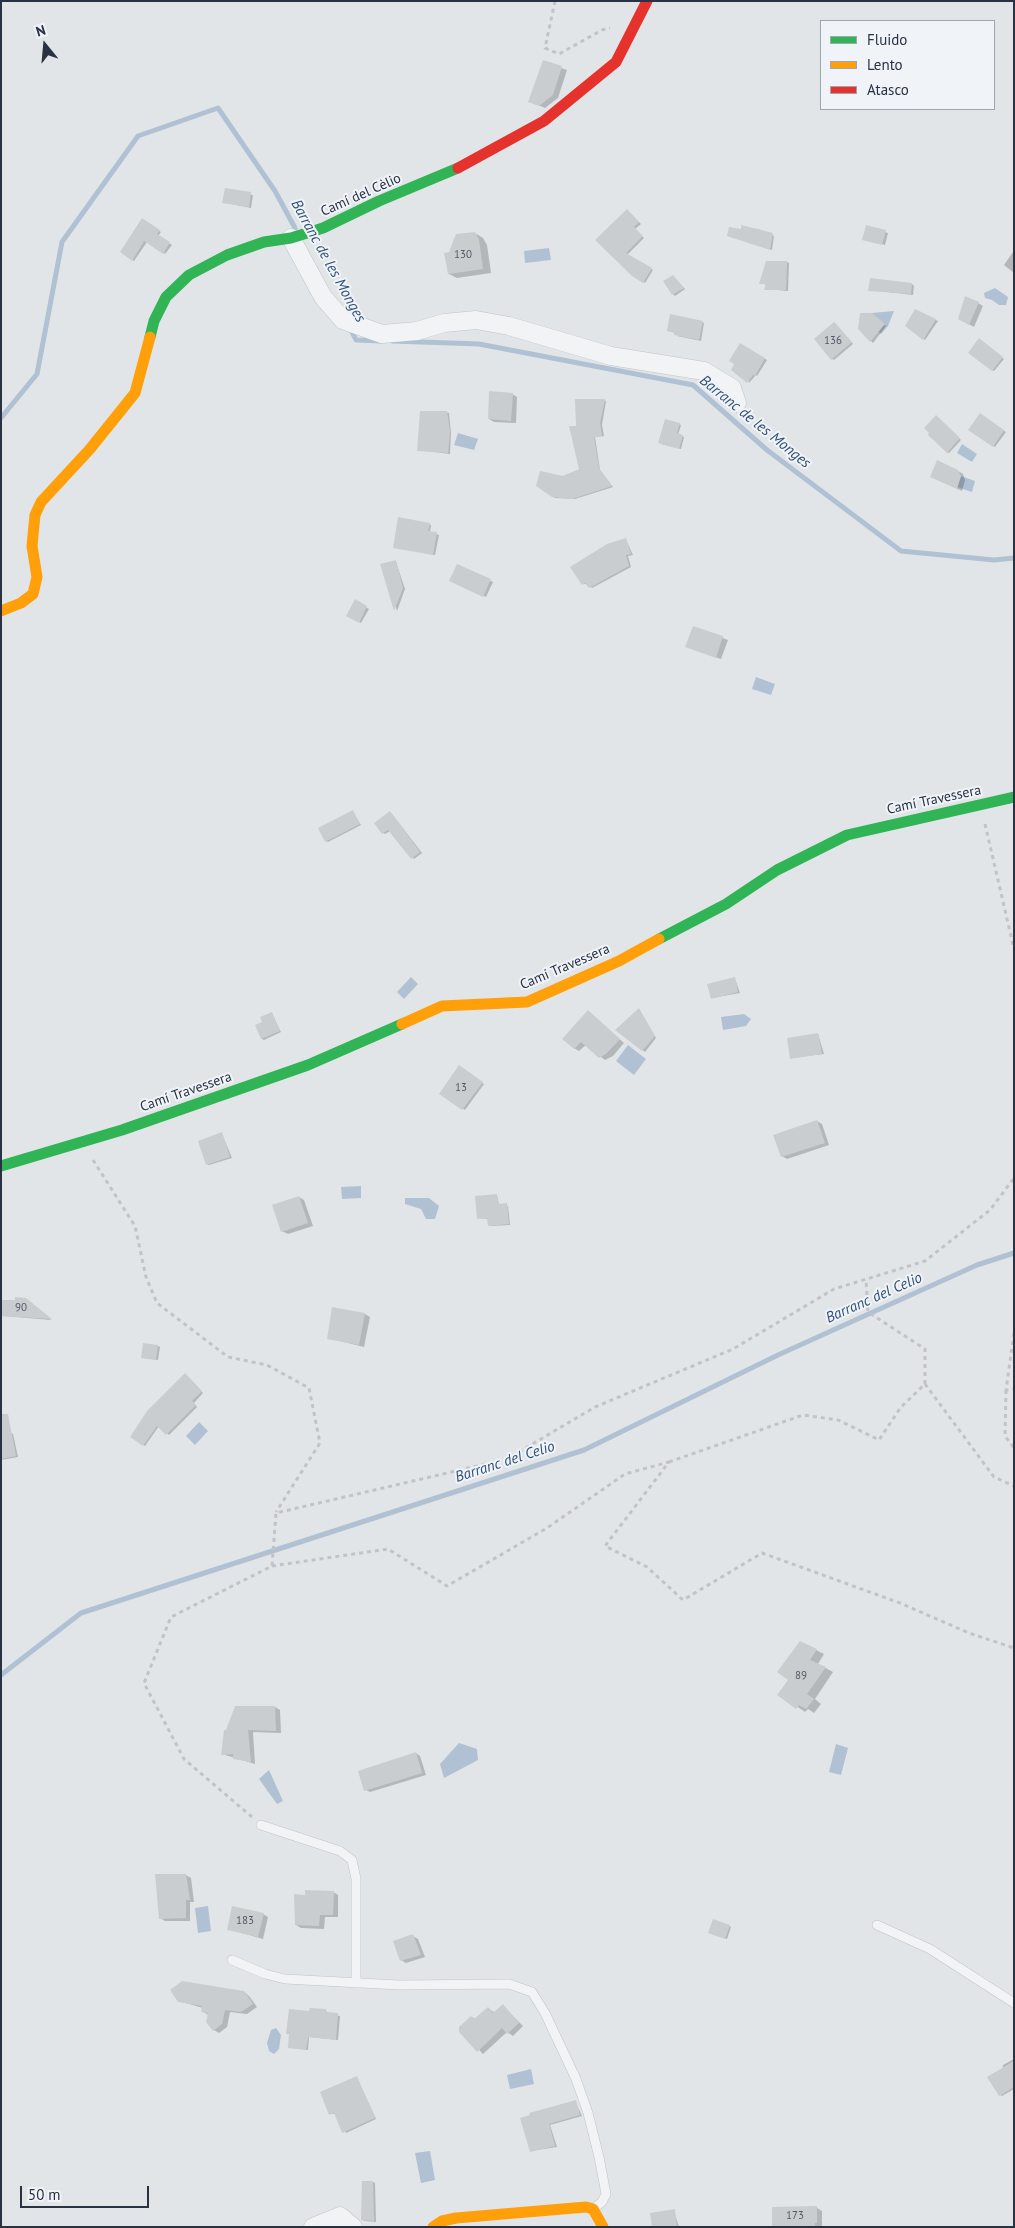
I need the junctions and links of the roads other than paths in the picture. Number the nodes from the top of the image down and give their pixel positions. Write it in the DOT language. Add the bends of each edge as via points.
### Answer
graph roads {
  1 [pos="647,1"];
  2 [pos="291,238"];
  3 [pos="736,403"];
  4 [pos="1,611"];
  5 [pos="1014,797"];
  6 [pos="1,1166"];
  7 [pos="261,1825"];
  8 [pos="877,1925"];
  9 [pos="232,1960"];
  10 [pos="356,1983"];
  11 [pos="1014,2003"];
  12 [pos="593,2209"];
  13 [pos="314,2227"];
  14 [pos="353,2227"];
  15 [pos="433,2227"];
  16 [pos="603,2227"];
  1 -- 2 [label="street, Camí del Cèlio" via="616,62 544,121 445,175 323,228"];
  2 -- 3 [label="street" via="323,297 343,320 382,334 476,320 508,326 611,356 704,371 732,388"];
  2 -- 4 [label="street, Camí del Cèlio" via="264,242 226,255 189,275 166,297 154,321 135,393 41,502 35,515 32,546 37,577 33,594"];
  5 -- 6 [label="street, Camí Travessera" via="847,835 777,870 726,904 619,960 527,1002 442,1006 308,1065 122,1130"];
  7 -- 10 [label="lane" via="340,1852 352,1860 356,1879"];
  8 -- 11 [label="lane" via="930,1949"];
  9 -- 10 [label="lane" via="285,1979"];
  10 -- 12 [label="lane" via="510,1984 532,1992 576,2079 588,2113 606,2194"];
  12 -- 15 [label="street" via="456,2218"];
  12 -- 16 [label="street"];
  13 -- 14 [label="street" via="340,2216"];
}
